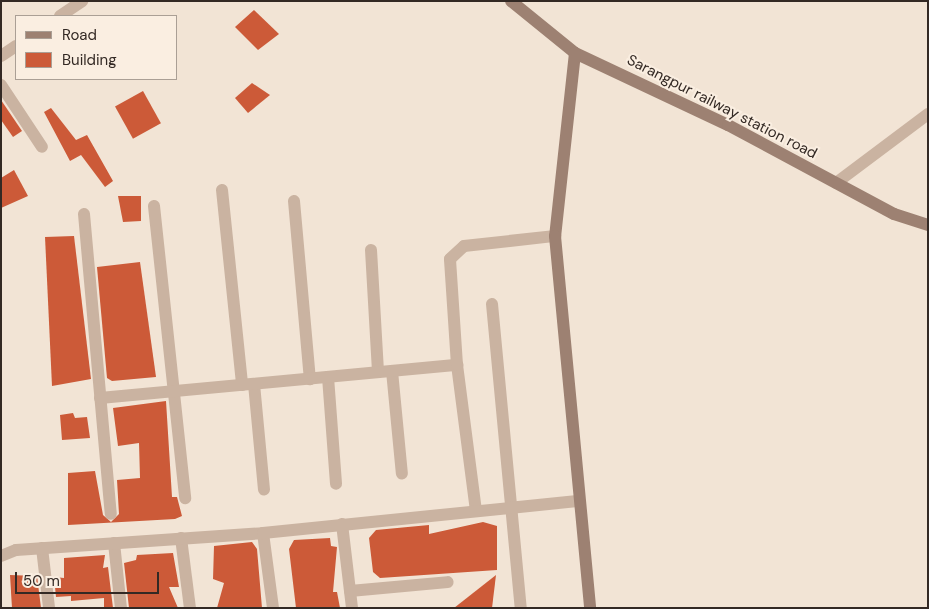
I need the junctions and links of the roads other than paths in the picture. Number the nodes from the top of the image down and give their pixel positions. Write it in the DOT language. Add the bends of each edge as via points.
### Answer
graph roads {
  1 [pos="82,1"];
  2 [pos="511,1"];
  3 [pos="61,15"];
  4 [pos="15,47"];
  5 [pos="575,53"];
  6 [pos="1,56"];
  7 [pos="1,85"];
  8 [pos="928,114"];
  9 [pos="42,147"];
  10 [pos="836,183"];
  11 [pos="222,190"];
  12 [pos="294,201"];
  13 [pos="154,206"];
  14 [pos="84,214"];
  15 [pos="928,225"];
  16 [pos="555,236"];
  17 [pos="371,250"];
  18 [pos="492,304"];
  19 [pos="457,365"];
  20 [pos="392,371"];
  21 [pos="378,372"];
  22 [pos="328,377"];
  23 [pos="310,378"];
  24 [pos="248,384"];
  25 [pos="174,391"];
  26 [pos="100,398"];
  27 [pos="402,474"];
  28 [pos="336,484"];
  29 [pos="264,490"];
  30 [pos="185,498"];
  31 [pos="577,500"];
  32 [pos="512,507"];
  33 [pos="476,511"];
  34 [pos="111,514"];
  35 [pos="342,524"];
  36 [pos="263,532"];
  37 [pos="181,538"];
  38 [pos="114,543"];
  39 [pos="42,548"];
  40 [pos="1,556"];
  41 [pos="448,582"];
  42 [pos="350,592"];
  43 [pos="49,608"];
  44 [pos="121,608"];
  45 [pos="190,608"];
  46 [pos="273,608"];
  47 [pos="352,608"];
  48 [pos="520,608"];
  49 [pos="590,608"];
  1 -- 3 [label="street"];
  2 -- 5 [label="street, Sarangpur railway station road"];
  4 -- 6 [label="street"];
  5 -- 10 [label="street, Sarangpur railway station road"];
  5 -- 16 [label="street"];
  7 -- 9 [label="street"];
  8 -- 10 [label="street"];
  10 -- 15 [label="street, Sarangpur railway station road" via="894,214"];
  11 -- 24 [label="street"];
  12 -- 23 [label="street"];
  13 -- 25 [label="street"];
  14 -- 26 [label="street"];
  16 -- 19 [label="street" via="457,249 450,265"];
  16 -- 31 [label="street"];
  17 -- 21 [label="street"];
  18 -- 32 [label="street"];
  19 -- 20 [label="street"];
  19 -- 33 [label="street"];
  20 -- 21 [label="street"];
  20 -- 27 [label="street"];
  21 -- 22 [label="street"];
  22 -- 23 [label="street"];
  22 -- 28 [label="street"];
  23 -- 24 [label="street"];
  24 -- 25 [label="street"];
  24 -- 29 [label="street"];
  25 -- 26 [label="street"];
  25 -- 30 [label="street"];
  26 -- 34 [label="street"];
  31 -- 32 [label="street"];
  31 -- 49 [label="street"];
  32 -- 33 [label="street"];
  32 -- 48 [label="street"];
  33 -- 35 [label="street"];
  35 -- 36 [label="street"];
  35 -- 42 [label="street"];
  36 -- 37 [label="street"];
  36 -- 46 [label="street"];
  37 -- 38 [label="street"];
  37 -- 45 [label="street"];
  38 -- 39 [label="street"];
  38 -- 44 [label="street"];
  39 -- 40 [label="street"];
  39 -- 43 [label="street"];
  41 -- 42 [label="street"];
  42 -- 47 [label="street"];
}
